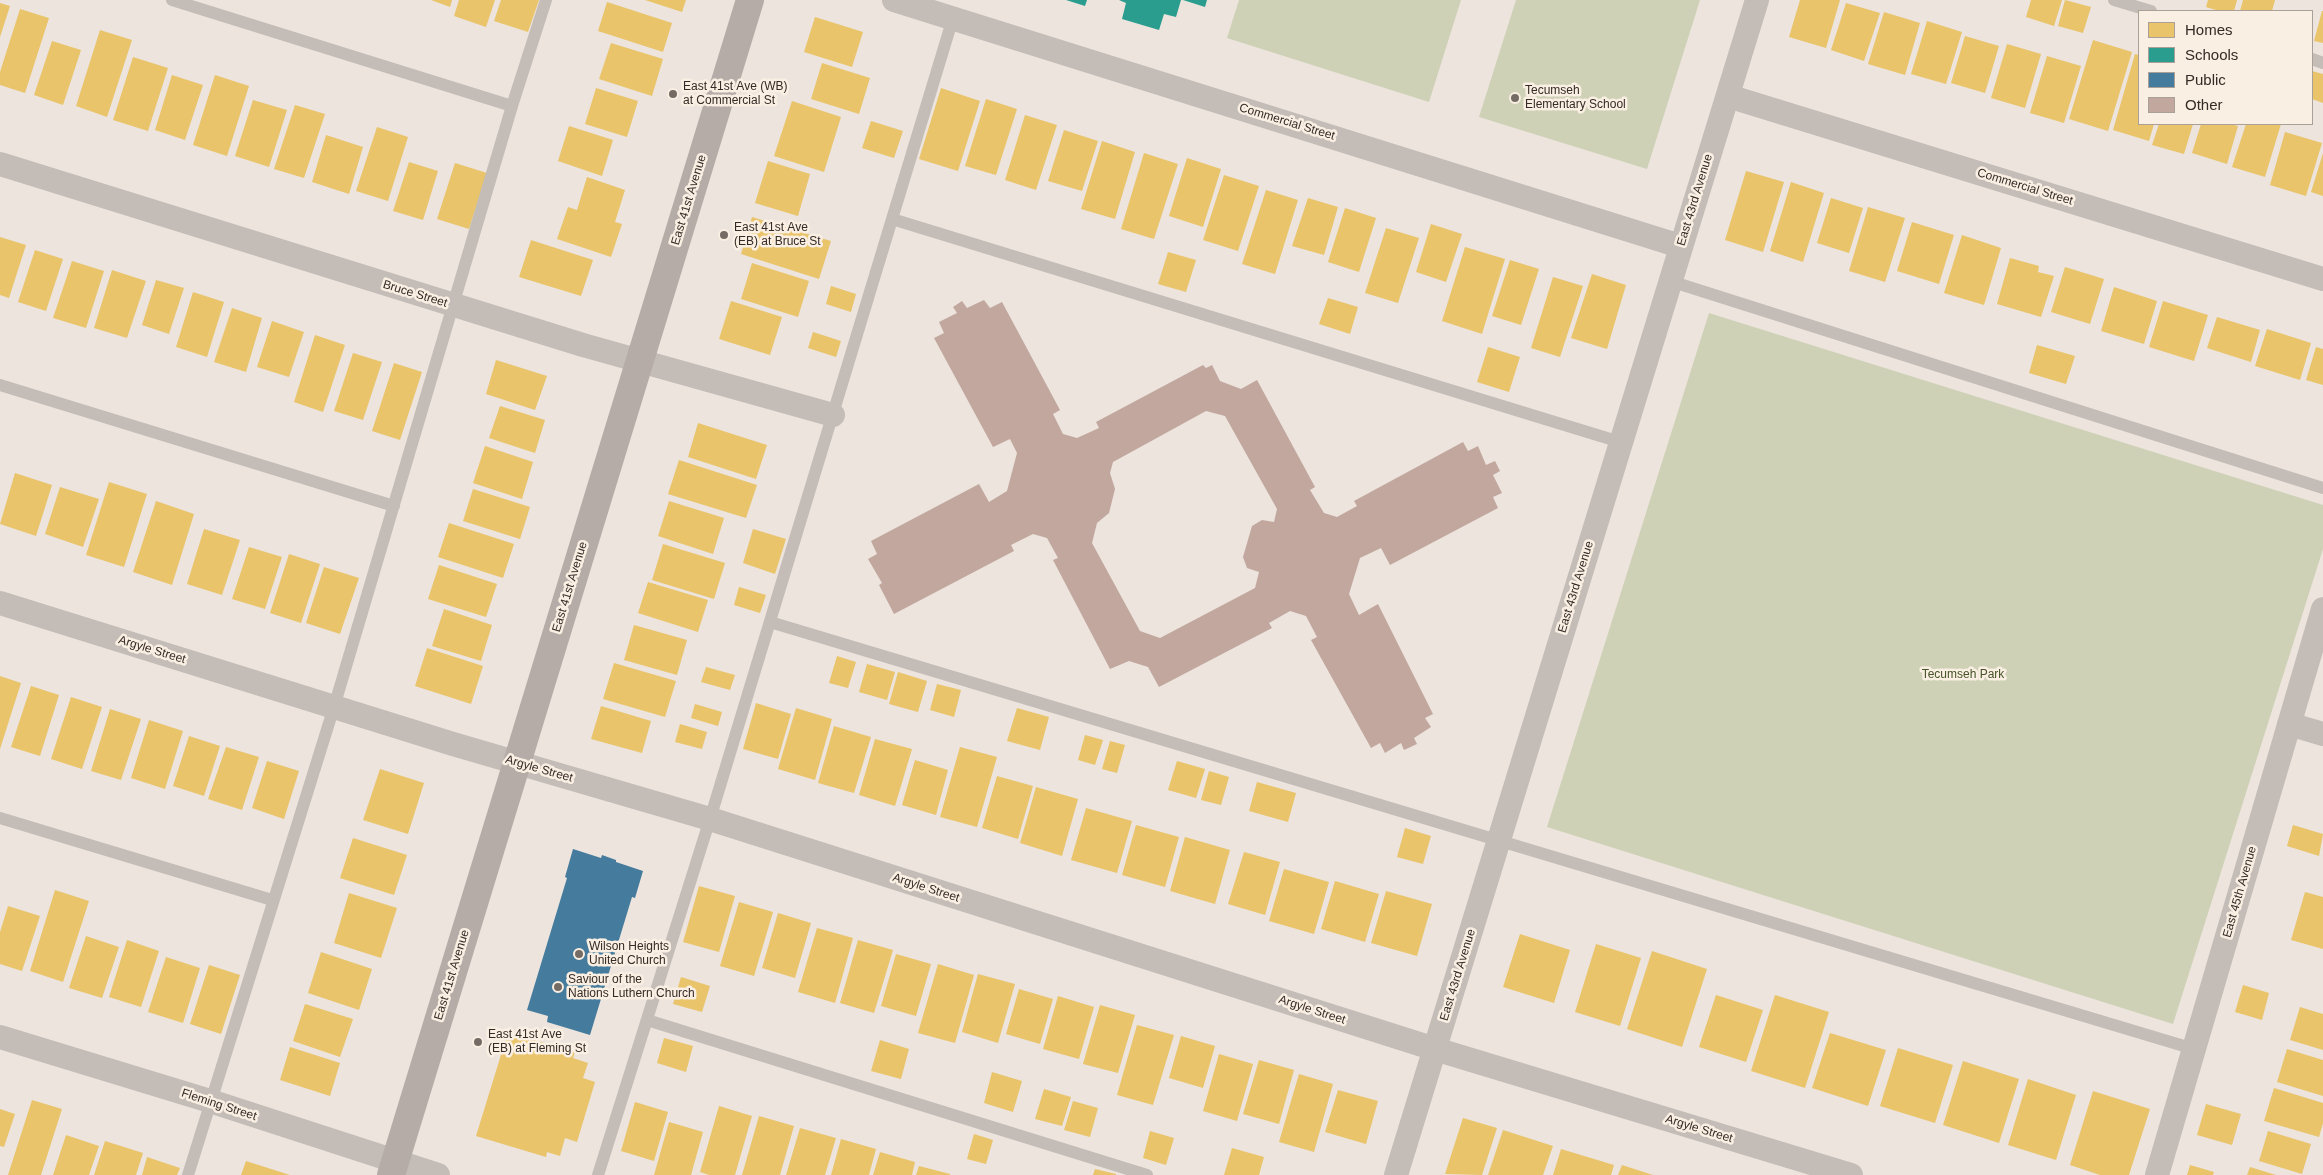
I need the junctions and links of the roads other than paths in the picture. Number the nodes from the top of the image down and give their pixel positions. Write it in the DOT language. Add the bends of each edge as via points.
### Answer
graph roads {
  1 [pos="172,0"];
  2 [pos="546,0"];
  3 [pos="750,0"];
  4 [pos="894,0"];
  5 [pos="1757,0"];
  6 [pos="2114,0"];
  7 [pos="2148,10"];
  8 [pos="953,18"];
  9 [pos="1728,96"];
  10 [pos="512,106"];
  11 [pos="0,164"];
  12 [pos="892,220"];
  13 [pos="1680,246"];
  14 [pos="2323,279"];
  15 [pos="1670,281"];
  16 [pos="454,306"];
  17 [pos="640,360"];
  18 [pos="0,385"];
  19 [pos="833,415"];
  20 [pos="1620,442"];
  21 [pos="2323,488"];
  22 [pos="394,506"];
  23 [pos="0,603"];
  24 [pos="2323,609"];
  25 [pos="770,622"];
  26 [pos="334,707"];
  27 [pos="2289,724"];
  28 [pos="2323,734"];
  29 [pos="516,763"];
  30 [pos="0,818"];
  31 [pos="710,819"];
  32 [pos="1499,840"];
  33 [pos="272,900"];
  34 [pos="647,1020"];
  35 [pos="0,1037"];
  36 [pos="1435,1049"];
  37 [pos="2194,1049"];
  38 [pos="210,1101"];
  39 [pos="394,1168"];
  40 [pos="188,1175"];
  41 [pos="438,1175"];
  42 [pos="598,1175"];
  43 [pos="1147,1175"];
  44 [pos="1396,1175"];
  45 [pos="1851,1175"];
  46 [pos="2157,1175"];
  1 -- 10 [label="lane"];
  2 -- 10 [label="lane"];
  3 -- 17 [label="main road, East 41st Avenue"];
  4 -- 8 [label="street, Commercial Street"];
  5 -- 9 [label="street, East 43rd Avenue"];
  6 -- 7 [label="lane"];
  8 -- 12 [label="lane"];
  8 -- 13 [label="street, Commercial Street"];
  9 -- 13 [label="street, East 43rd Avenue"];
  9 -- 14 [label="street, Commercial Street"];
  10 -- 16 [label="lane"];
  11 -- 16 [label="street, Bruce Street"];
  12 -- 19 [label="lane"];
  12 -- 20 [label="lane"];
  13 -- 15 [label="street, East 43rd Avenue"];
  15 -- 20 [label="street, East 43rd Avenue"];
  15 -- 21 [label="lane"];
  16 -- 17 [label="street, Bruce Street"];
  16 -- 22 [label="lane"];
  17 -- 19 [label="street, Bruce Street"];
  17 -- 29 [label="main road, East 41st Avenue"];
  18 -- 22 [label="lane"];
  19 -- 25 [label="lane"];
  20 -- 32 [label="street, East 43rd Avenue"];
  22 -- 26 [label="lane"];
  23 -- 26 [label="street, Argyle Street"];
  24 -- 27 [label="street, East 45th Avenue"];
  25 -- 31 [label="lane"];
  25 -- 32 [label="lane"];
  26 -- 29 [label="street, Argyle Street"];
  26 -- 33 [label="lane"];
  27 -- 28 [label="street"];
  27 -- 37 [label="street, East 45th Avenue"];
  29 -- 31 [label="street, Argyle Street"];
  29 -- 39 [label="main road, East 41st Avenue"];
  30 -- 33 [label="lane"];
  31 -- 34 [label="lane"];
  31 -- 36 [label="street, Argyle Street"];
  32 -- 36 [label="street, East 43rd Avenue"];
  32 -- 37 [label="lane"];
  33 -- 38 [label="lane"];
  34 -- 42 [label="lane"];
  34 -- 43 [label="lane"];
  35 -- 38 [label="street, Fleming Street"];
  36 -- 44 [label="street, East 43rd Avenue"];
  36 -- 45 [label="street, Argyle Street"];
  37 -- 46 [label="street, East 45th Avenue"];
  38 -- 39 [label="street, Fleming Street"];
  38 -- 40 [label="lane"];
  39 -- 41 [label="street, Fleming Street"];
}
